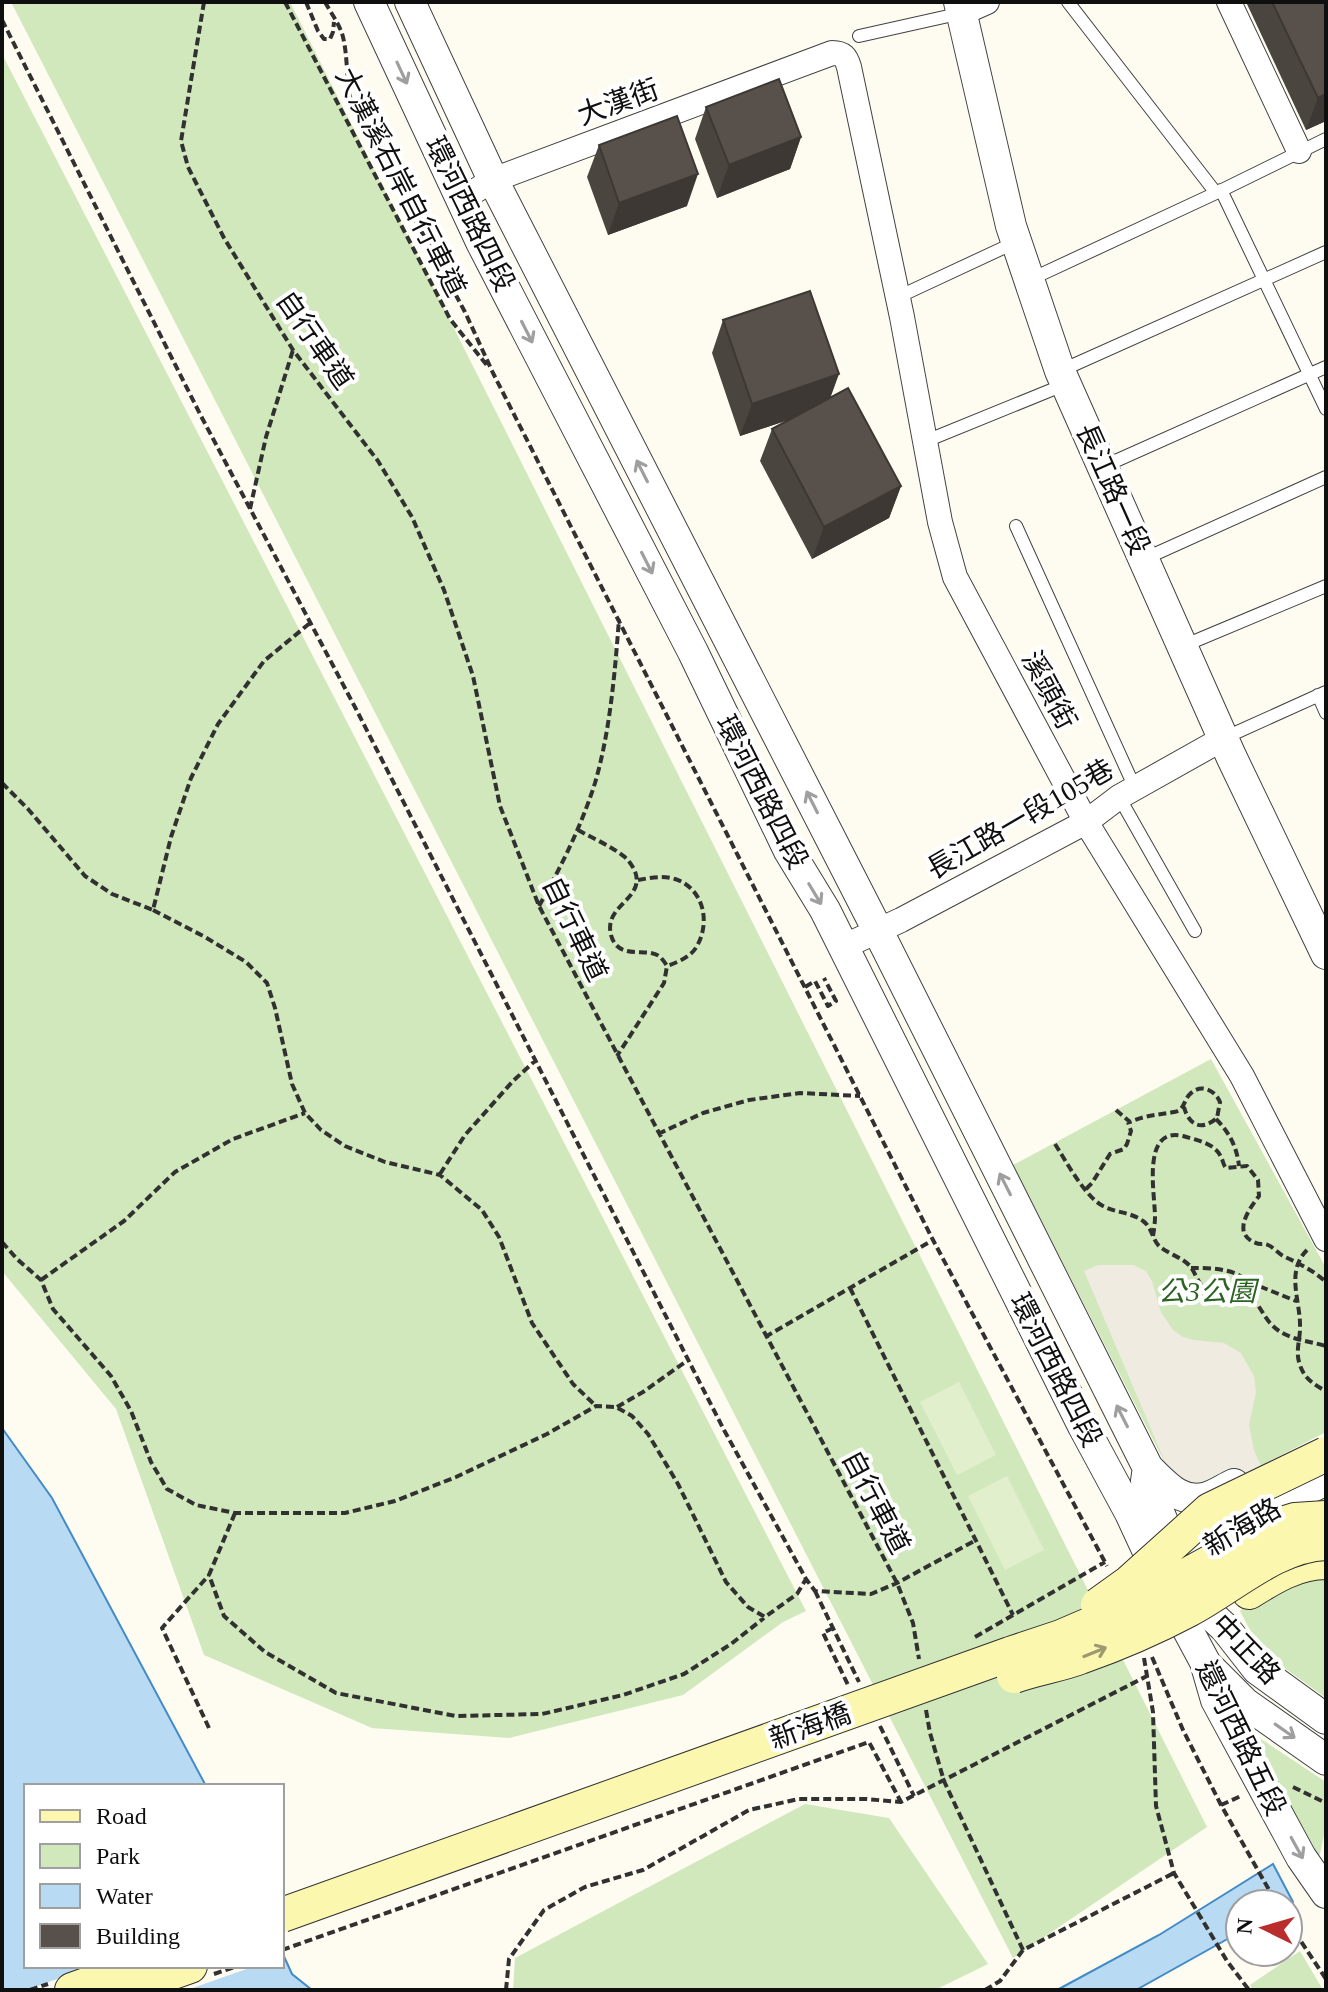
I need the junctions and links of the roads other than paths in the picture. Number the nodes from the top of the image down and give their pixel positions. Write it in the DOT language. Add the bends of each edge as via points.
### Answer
graph roads {
  1 [pos="369,2"];
  2 [pos="410,2"];
  3 [pos="1068,2"];
  4 [pos="1229,2"];
  5 [pos="969,6"];
  6 [pos="859,36"];
  7 [pos="859,115"];
  8 [pos="1326,139"];
  9 [pos="1299,151"];
  10 [pos="493,180"];
  11 [pos="1219,192"];
  12 [pos="462,199"];
  13 [pos="1016,242"];
  14 [pos="1326,252"];
  15 [pos="1029,280"];
  16 [pos="1263,280"];
  17 [pos="898,297"];
  18 [pos="1326,367"];
  19 [pos="1310,375"];
  20 [pos="1063,377"];
  21 [pos="1326,409"];
  22 [pos="926,441"];
  23 [pos="1102,467"];
  24 [pos="1326,477"];
  25 [pos="1016,526"];
  26 [pos="1144,559"];
  27 [pos="1326,586"];
  28 [pos="1183,646"];
  29 [pos="1322,694"];
  30 [pos="1326,713"];
  31 [pos="1224,738"];
  32 [pos="1127,792"];
  33 [pos="1086,822"];
  34 [pos="878,931"];
  35 [pos="1195,931"];
  36 [pos="1323,940"];
  37 [pos="843,947"];
  38 [pos="1319,1242"];
  39 [pos="1326,1439"];
  40 [pos="1326,1454"];
  41 [pos="1148,1468"];
  42 [pos="1326,1480"];
  43 [pos="1326,1518"];
  44 [pos="1326,1543"];
  45 [pos="1326,1562"];
  46 [pos="1171,1572"];
  47 [pos="1211,1615"];
  48 [pos="1010,1654"];
  49 [pos="1205,1662"];
  50 [pos="1326,1719"];
  51 [pos="1326,1760"];
  52 [pos="1326,1893"];
  53 [pos="284,1914"];
  54 [pos="284,1932"];
  55 [pos="133,1968"];
  56 [pos="184,1968"];
  57 [pos="72,1990"];
  58 [pos="122,1990"];
  1 -- 12 [label="street, 環河西路四段, one-way"];
  2 -- 10 [label="street, 環河西路四段"];
  3 -- 11 [label="lane"];
  4 -- 9 [label="street"];
  5 -- 6 [label="lane"];
  5 -- 13 [label="street, 長江路一段"];
  7 -- 10 [label="street, 大漢街" via="845,57 832,53"];
  7 -- 17 [label="street, 溪頭街"];
  8 -- 9 [label="lane"];
  9 -- 11 [label="lane"];
  10 -- 12 [label="street, 大漢街"];
  34 -- 10 [label="street, 環河西路四段, one-way"];
  11 -- 15 [label="lane"];
  11 -- 16 [label="lane"];
  12 -- 37 [label="street, 環河西路四段, one-way" via="789,851"];
  13 -- 15 [label="street, 長江路一段"];
  13 -- 17 [label="lane"];
  14 -- 16 [label="lane"];
  15 -- 20 [label="street, 長江路一段"];
  16 -- 19 [label="lane"];
  16 -- 20 [label="lane"];
  17 -- 22 [label="street, 溪頭街"];
  18 -- 19 [label="lane"];
  19 -- 21 [label="lane"];
  19 -- 23 [label="lane"];
  20 -- 22 [label="lane"];
  20 -- 23 [label="street, 長江路一段"];
  22 -- 33 [label="street, 溪頭街" via="955,577"];
  23 -- 26 [label="street, 長江路一段"];
  24 -- 26 [label="lane"];
  25 -- 32 [label="lane"];
  26 -- 28 [label="street, 長江路一段"];
  27 -- 28 [label="lane"];
  28 -- 31 [label="street, 長江路一段"];
  29 -- 30 [label="lane"];
  29 -- 31 [label="lane"];
  31 -- 32 [label="street, 長江路一段105巷"];
  31 -- 36 [label="street, 長江路一段"];
  32 -- 33 [label="street, 長江路一段105巷"];
  32 -- 35 [label="lane"];
  33 -- 34 [label="street, 長江路一段105巷"];
  33 -- 38 [label="street, 溪頭街" via="1242,1076"];
  34 -- 37 [label="street, 長江路一段105巷"];
  41 -- 34 [label="street, 環河西路四段, one-way"];
  37 -- 46 [label="street, 環河西路四段" via="1083,1426 1130,1513"];
  39 -- 41 [label="street" via="1205,1498 1186,1499"];
  40 -- 48 [label="main road, bridge" via="1210,1510 1103,1602"];
  41 -- 46 [label="street, 環河西路四段" via="1146,1481"];
  42 -- 46 [label="street, 新海路" via="1226,1533"];
  43 -- 48 [label="main road, 新海橋, bridge" via="1276,1526 1155,1594"];
  54 -- 44 [label="main road, 新海橋, one-way, bridge" via="954,1696 1078,1658 1187,1611 1284,1552"];
  45 -- 47 [label="main road" via="1279,1573"];
  46 -- 47 [label="street, 中正路"];
  46 -- 49 [label="street, 還河西路五段"];
  47 -- 50 [label="street, 中正路" via="1257,1669"];
  48 -- 53 [label="main road, 新海橋, bridge"];
  49 -- 51 [label="street, 中正路, one-way" via="1245,1703"];
  49 -- 52 [label="street, 還河西路五段, one-way" via="1216,1700"];
  55 -- 57 [label="main road"];
  56 -- 58 [label="main road"];
}
